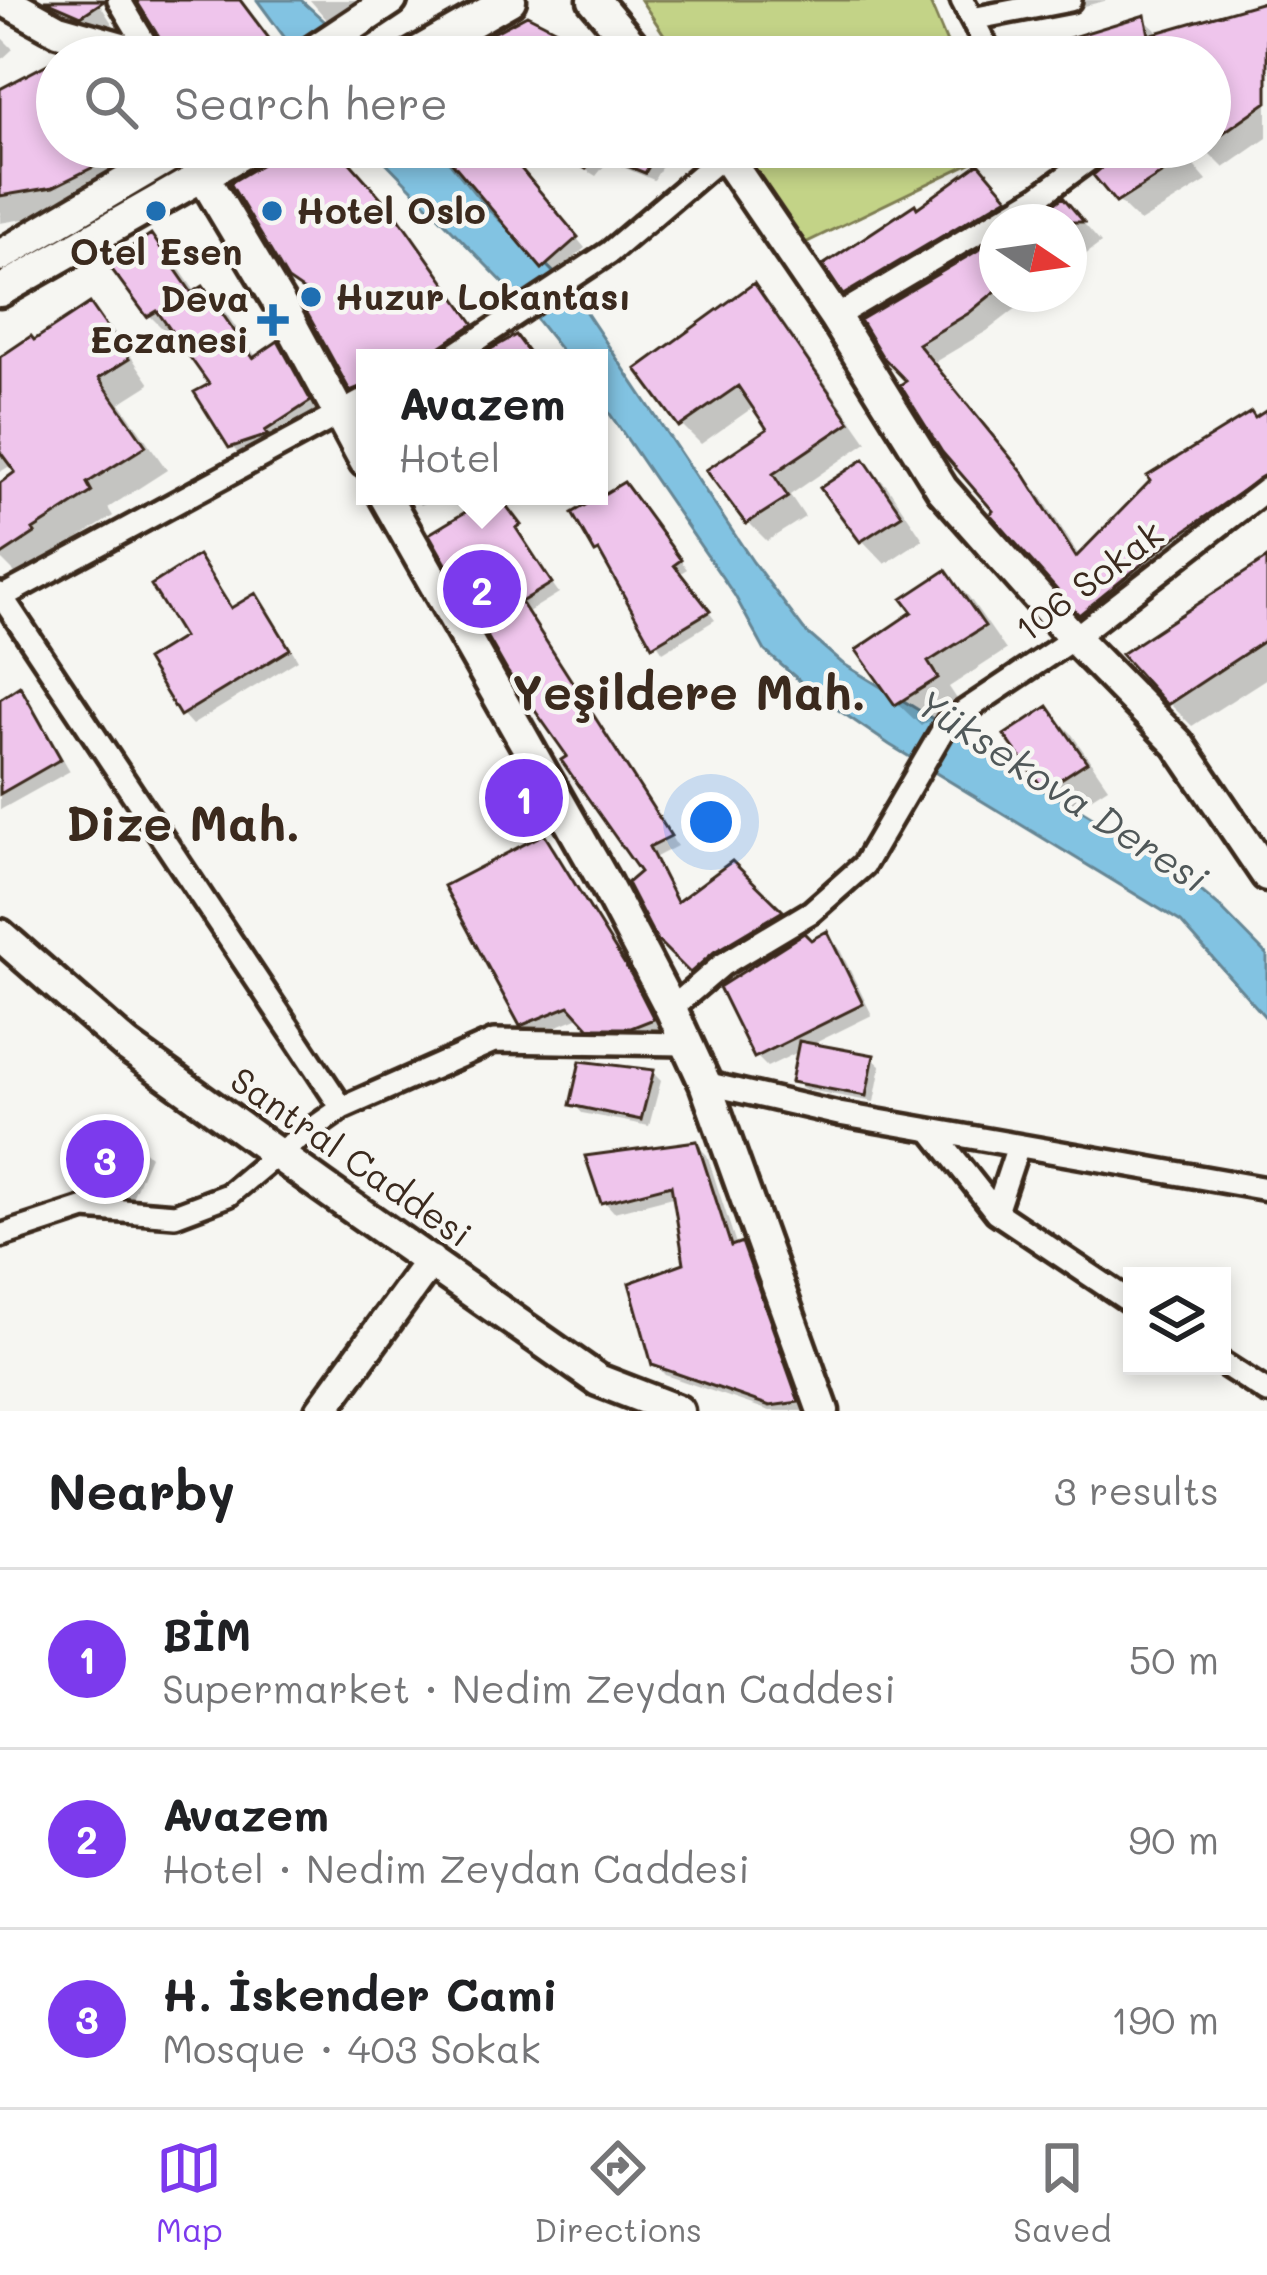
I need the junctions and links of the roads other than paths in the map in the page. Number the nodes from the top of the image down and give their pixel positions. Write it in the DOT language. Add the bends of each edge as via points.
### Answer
graph roads {
  1 [pos="4,0"];
  2 [pos="119,0"];
  3 [pos="391,0"];
  4 [pos="510,0"];
  5 [pos="594,0"];
  6 [pos="1070,0"];
  7 [pos="967,10"];
  8 [pos="82,36"];
  9 [pos="140,36"];
  10 [pos="335,36"];
  11 [pos="447,36"];
  12 [pos="624,36"];
  13 [pos="149,168"];
  14 [pos="216,168"];
  15 [pos="703,168"];
  16 [pos="734,168"];
  17 [pos="1077,168"];
  18 [pos="202,176"];
  19 [pos="0,256"];
  20 [pos="0,291"];
  21 [pos="835,317"];
  22 [pos="465,349"];
  23 [pos="352,407"];
  24 [pos="1267,489"];
  25 [pos="390,505"];
  26 [pos="1,596"];
  27 [pos="1073,638"];
  28 [pos="1267,875"];
  29 [pos="0,935"];
  30 [pos="670,1009"];
  31 [pos="685,1044"];
  32 [pos="705,1083"];
  33 [pos="342,1108"];
  34 [pos="932,1131"];
  35 [pos="1018,1146"];
  36 [pos="278,1153"];
  37 [pos="1267,1189"];
  38 [pos="996,1212"];
  39 [pos="0,1236"];
  40 [pos="430,1261"];
  41 [pos="1123,1297"];
  42 [pos="1231,1369"];
  43 [pos="1267,1392"];
  44 [pos="321,1411"];
  45 [pos="678,1411"];
  46 [pos="823,1411"];
  1 -- 8 [label="street"];
  2 -- 9 [label="street"];
  3 -- 10 [label="street"];
  4 -- 11 [label="street"];
  5 -- 12 [label="street"];
  6 -- 7 [label="street"];
  13 -- 19 [label="street"];
  14 -- 18 [label="street"];
  15 -- 22 [label="street" via="610,252"];
  16 -- 21 [label="street"];
  17 -- 21 [label="street"];
  18 -- 20 [label="street"];
  18 -- 23 [label="street"];
  21 -- 27 [label="street" via="942,489"];
  23 -- 26 [label="street"];
  24 -- 27 [label="street, 106 Sokak"];
  25 -- 30 [label="street"];
  26 -- 33 [label="street"];
  27 -- 28 [label="street" via="1178,744"];
  27 -- 30 [label="street, 106 Sokak" via="947,723 863,865 811,912 722,965"];
  29 -- 36 [label="street, Santral Caddesi" via="127,1046"];
  30 -- 31 [label="street"];
  31 -- 32 [label="street"];
  31 -- 33 [label="street" via="494,1041"];
  32 -- 34 [label="street"];
  32 -- 46 [label="street"];
  33 -- 36 [label="street"];
  34 -- 35 [label="street"];
  34 -- 38 [label="street"];
  35 -- 37 [label="street"];
  35 -- 38 [label="street"];
  36 -- 39 [label="street" via="228,1195 175,1215 85,1208"];
  36 -- 40 [label="street, Santral Caddesi"];
  38 -- 41 [label="street"];
  40 -- 44 [label="street"];
  40 -- 45 [label="street, Santral Caddesi" via="598,1380"];
  42 -- 43 [label="street"];
}
